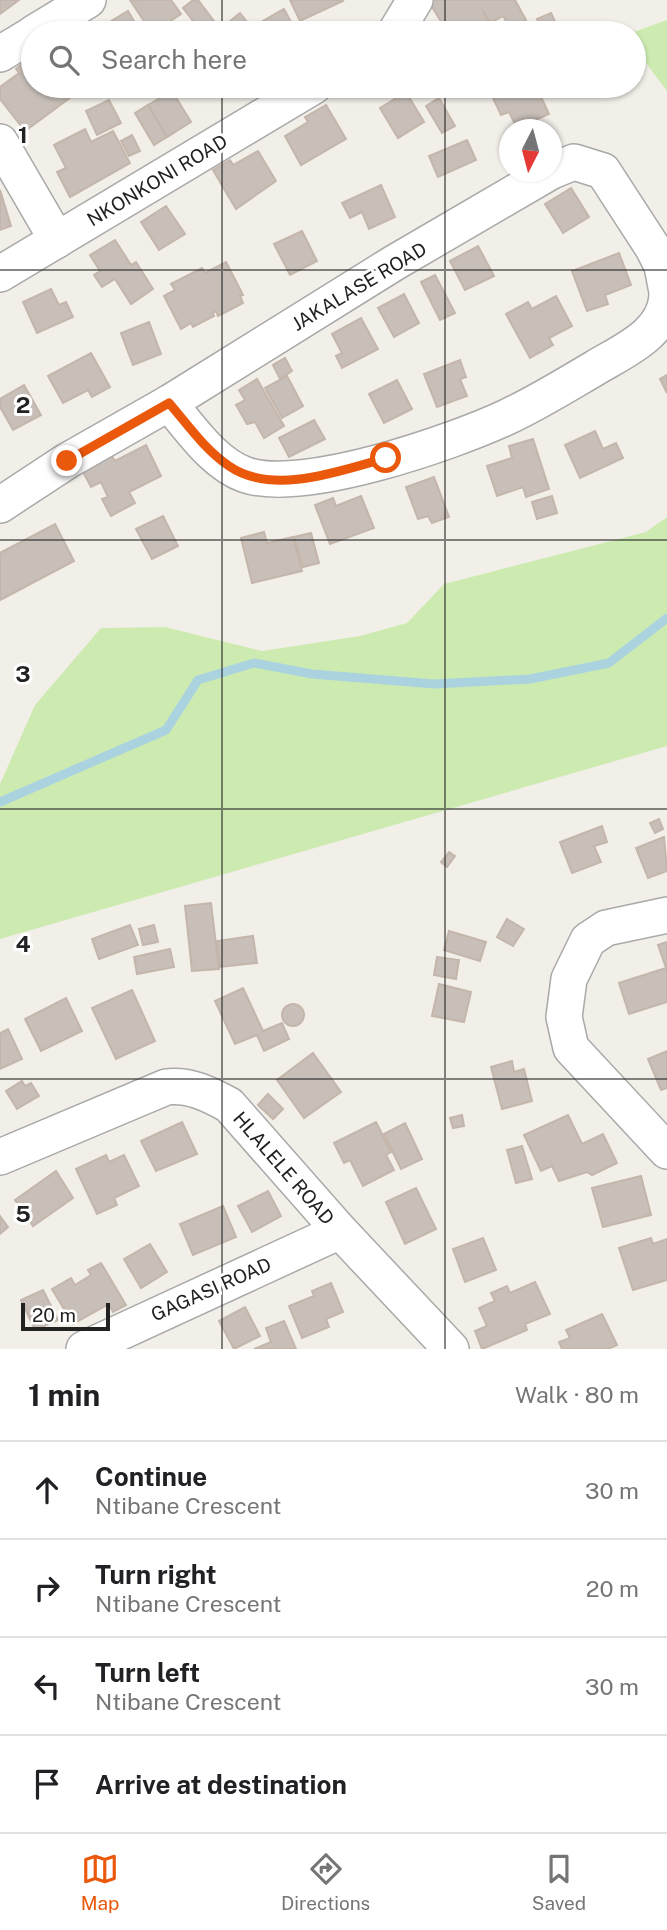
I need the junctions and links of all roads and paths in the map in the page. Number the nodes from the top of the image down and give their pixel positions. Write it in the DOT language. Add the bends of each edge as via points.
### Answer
graph roads {
  1 [pos="88,0"];
  2 [pos="415,0"];
  3 [pos="55,21"];
  4 [pos="402,21"];
  5 [pos="21,42"];
  6 [pos="0,54"];
  7 [pos="294,98"];
  8 [pos="0,142"];
  9 [pos="562,167"];
  10 [pos="532,182"];
  11 [pos="57,240"];
  12 [pos="0,274"];
  13 [pos="667,294"];
  14 [pos="169,403"];
  15 [pos="0,505"];
  16 [pos="667,915"];
  17 [pos="662,1138"];
  18 [pos="0,1157"];
  19 [pos="340,1231"];
  20 [pos="84,1349"];
  21 [pos="451,1349"];
  1 -- 3 [label="street"];
  2 -- 4 [label="street"];
  5 -- 6 [label="street"];
  7 -- 11 [label="street, NKONKONI ROAD"];
  8 -- 11 [label="street"];
  9 -- 13 [label="street" via="581,162 603,171 653,247"];
  10 -- 14 [label="street, JAKALASE ROAD"];
  11 -- 12 [label="street, NKONKONI ROAD"];
  13 -- 14 [label="street" via="664,311 653,329 548,396 460,436 338,471 279,479 244,474 212,452"];
  14 -- 15 [label="street, JAKALASE ROAD"];
  16 -- 17 [label="street" via="606,928 588,940 569,979 564,1017 571,1048"];
  18 -- 19 [label="street, HLALELE ROAD" via="166,1087 199,1090 229,1105"];
  19 -- 20 [label="street, GAGASI ROAD"];
  19 -- 21 [label="street, HLALELE ROAD"];
}
